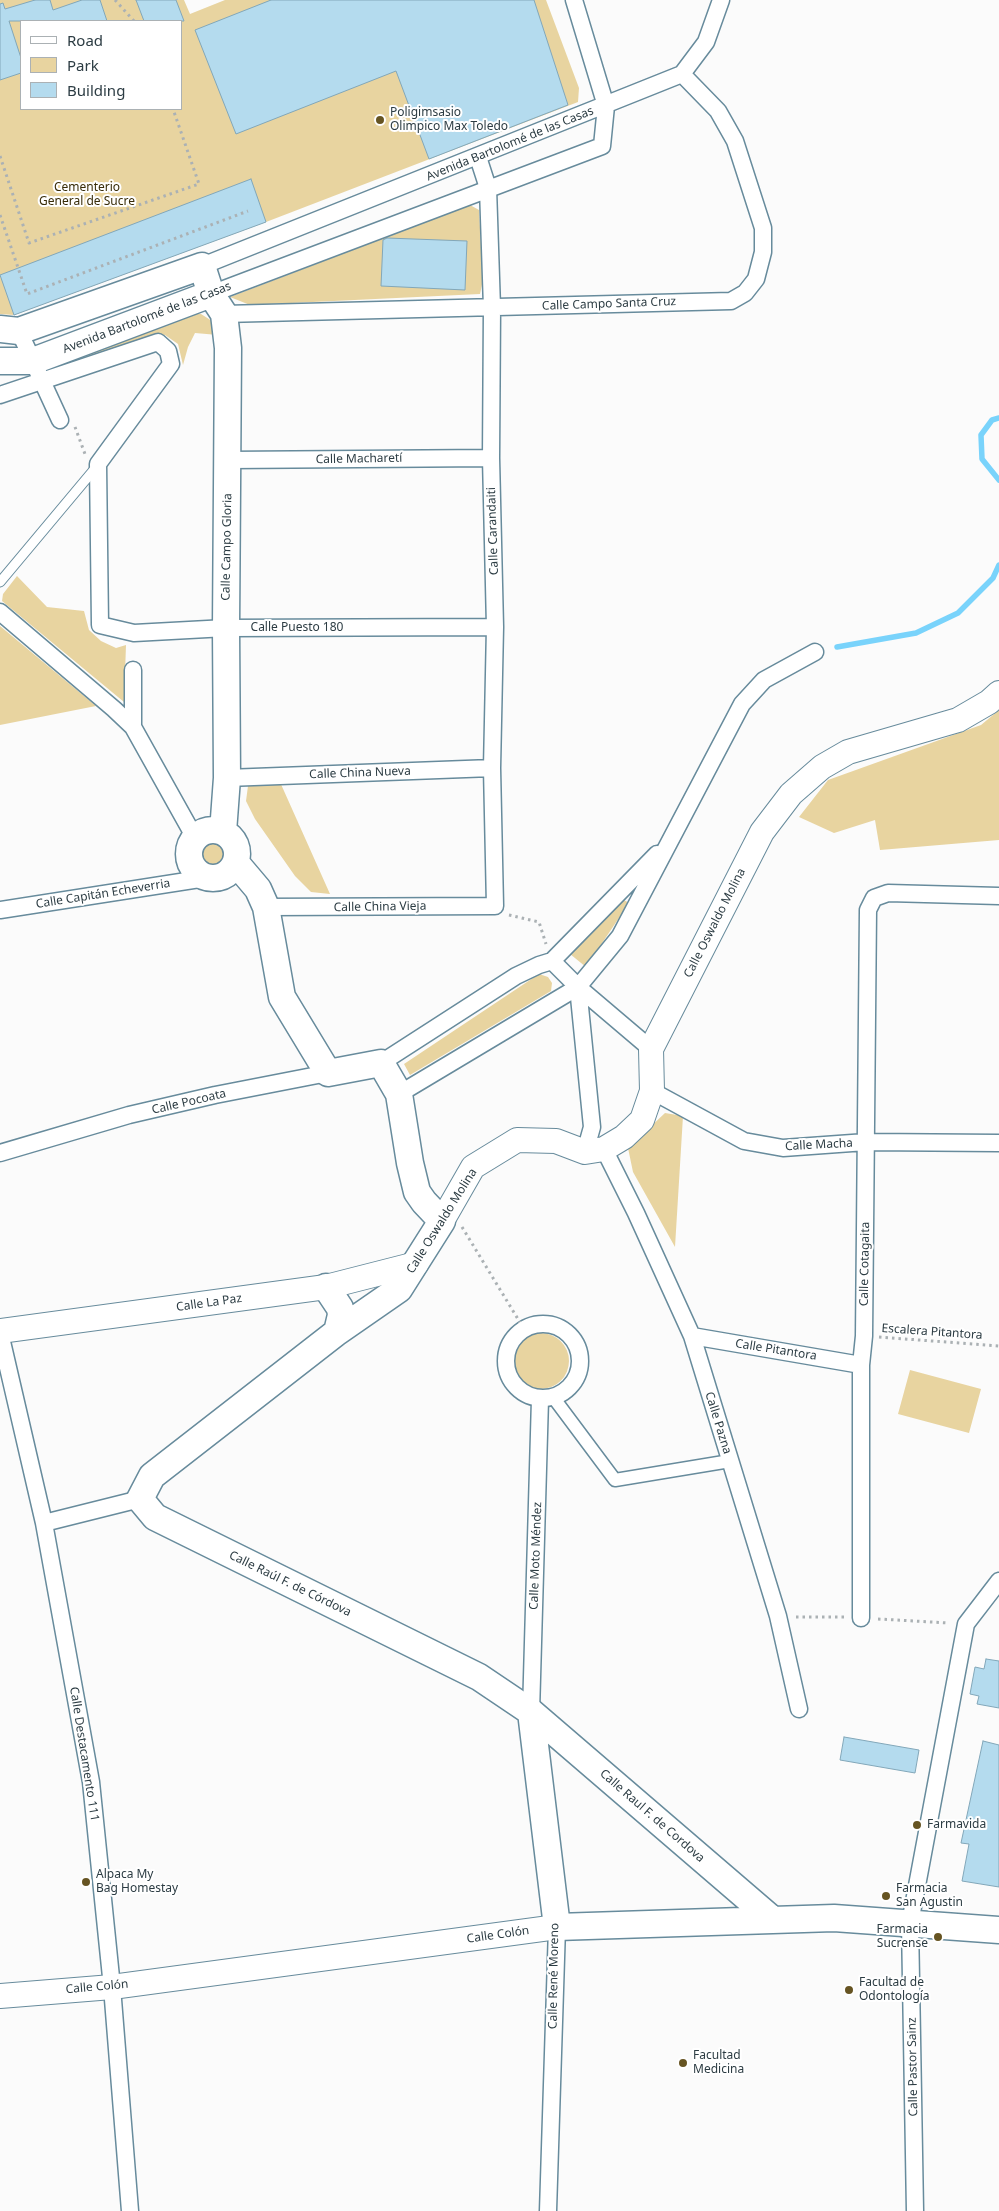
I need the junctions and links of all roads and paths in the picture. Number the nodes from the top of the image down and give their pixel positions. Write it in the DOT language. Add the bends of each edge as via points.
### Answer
graph roads {
  1 [pos="115,0"];
  2 [pos="574,0"];
  3 [pos="720,0"];
  4 [pos="133,20"];
  5 [pos="682,74"];
  6 [pos="606,106"];
  7 [pos="173,110"];
  8 [pos="0,156"];
  9 [pos="478,157"];
  10 [pos="488,188"];
  11 [pos="248,211"];
  12 [pos="0,215"];
  13 [pos="202,266"];
  14 [pos="218,304"];
  15 [pos="492,308"];
  16 [pos="10,330"];
  17 [pos="0,361"];
  18 [pos="37,372"];
  19 [pos="0,395"];
  20 [pos="60,420"];
  21 [pos="491,458"];
  22 [pos="228,460"];
  23 [pos="98,464"];
  24 [pos="0,582"];
  25 [pos="0,612"];
  26 [pos="495,627"];
  27 [pos="226,628"];
  28 [pos="815,652"];
  29 [pos="133,670"];
  30 [pos="999,693"];
  31 [pos="132,727"];
  32 [pos="492,768"];
  33 [pos="227,778"];
  34 [pos="223,832"];
  35 [pos="195,838"];
  36 [pos="669,842"];
  37 [pos="236,863"];
  38 [pos="206,878"];
  39 [pos="999,896"];
  40 [pos="0,906"];
  41 [pos="266,906"];
  42 [pos="495,906"];
  43 [pos="552,961"];
  44 [pos="578,987"];
  45 [pos="651,1049"];
  46 [pos="381,1063"];
  47 [pos="328,1073"];
  48 [pos="652,1091"];
  49 [pos="398,1094"];
  50 [pos="866,1142"];
  51 [pos="999,1143"];
  52 [pos="595,1150"];
  53 [pos="0,1153"];
  54 [pos="446,1214"];
  55 [pos="416,1264"];
  56 [pos="326,1287"];
  57 [pos="524,1329"];
  58 [pos="0,1332"];
  59 [pos="337,1332"];
  60 [pos="692,1336"];
  61 [pos="864,1336"];
  62 [pos="999,1346"];
  63 [pos="861,1364"];
  64 [pos="546,1398"];
  65 [pos="730,1461"];
  66 [pos="140,1499"];
  67 [pos="44,1524"];
  68 [pos="999,1581"];
  69 [pos="860,1618"];
  70 [pos="799,1709"];
  71 [pos="531,1712"];
  72 [pos="773,1920"];
  73 [pos="910,1923"];
  74 [pos="557,1927"];
  75 [pos="999,1930"];
  76 [pos="112,1987"];
  77 [pos="0,1996"];
  78 [pos="130,2211"];
  79 [pos="548,2211"];
  80 [pos="915,2211"];
  1 -- 4 [label="path"];
  2 -- 6 [label="street"];
  3 -- 5 [label="street" via="706,42"];
  5 -- 6 [label="street"];
  5 -- 15 [label="street, Calle Campo Santa Cruz" via="718,111 735,141 763,228 763,252 756,279 745,293 732,301"];
  6 -- 9 [label="street, Avenida Bartolomé de las Casas"];
  6 -- 10 [label="street, Avenida Bartolomé de las Casas" via="602,146"];
  7 -- 8 [label="path" via="198,184 29,243"];
  9 -- 10 [label="street, Calle Carandaiti"];
  9 -- 13 [label="street, Avenida Bartolomé de las Casas"];
  10 -- 14 [label="street, Avenida Bartolomé de las Casas"];
  10 -- 15 [label="street, Calle Carandaiti"];
  11 -- 12 [label="path" via="27,294"];
  13 -- 14 [label="main road, Calle Campo Gloria"];
  13 -- 16 [label="main road, Avenida Bartolomé de las Casas"];
  14 -- 15 [label="street, Calle Campo Santa Cruz"];
  14 -- 18 [label="main road, Avenida Bartolomé de las Casas"];
  14 -- 22 [label="main road, Calle Campo Gloria" via="228,348"];
  15 -- 21 [label="street, Calle Carandaiti"];
  16 -- 18 [label="street"];
  17 -- 18 [label="main road, Avenida Bartolomé de las Casas"];
  18 -- 19 [label="street"];
  18 -- 20 [label="street"];
  18 -- 23 [label="street" via="158,342 168,350 171,364"];
  20 -- 23 [label="path" via="71,417 87,459"];
  21 -- 22 [label="street, Calle Macharetí"];
  21 -- 26 [label="street, Calle Carandaiti"];
  22 -- 27 [label="main road, Calle Campo Gloria"];
  23 -- 24 [label="lane"];
  23 -- 27 [label="street, Calle Puesto 180" via="100,626 134,633"];
  25 -- 31 [label="street" via="114,708"];
  26 -- 27 [label="street, Calle Puesto 180"];
  26 -- 32 [label="street, Calle Carandaiti"];
  27 -- 33 [label="main road, Calle Campo Gloria"];
  28 -- 36 [label="street" via="764,680 742,704"];
  29 -- 31 [label="street"];
  30 -- 45 [label="main road, Calle Oswaldo Molina" via="958,720 848,752 822,767 791,794 762,832"];
  31 -- 35 [label="street"];
  32 -- 33 [label="street, Calle China Nueva"];
  32 -- 42 [label="street, Calle Carandaiti"];
  33 -- 34 [label="main road, Calle Campo Gloria"];
  34 -- 35 [label="main road" via="208,831"];
  34 -- 37 [label="main road" via="234,843"];
  35 -- 38 [label="main road" via="190,845 190,861"];
  36 -- 43 [label="street"];
  36 -- 44 [label="street" via="620,936"];
  37 -- 38 [label="main road" via="222,876"];
  37 -- 41 [label="main road" via="258,889"];
  38 -- 40 [label="street, Calle Capitán Echeverria"];
  39 -- 50 [label="street, Calle Cotagaita" via="888,893 874,898 868,910"];
  41 -- 42 [label="street, Calle China Vieja"];
  41 -- 47 [label="main road" via="282,997"];
  42 -- 43 [label="path" via="499,915 539,922"];
  43 -- 44 [label="street"];
  43 -- 46 [label="street" via="516,976"];
  44 -- 45 [label="street"];
  44 -- 49 [label="street"];
  44 -- 52 [label="street"];
  45 -- 48 [label="main road, Calle Oswaldo Molina"];
  46 -- 47 [label="main road, Calle Pocoata"];
  46 -- 49 [label="main road"];
  47 -- 53 [label="street, Calle Pocoata" via="139,1113"];
  48 -- 50 [label="street, Calle Macha" via="744,1141 783,1148"];
  48 -- 52 [label="main road, Calle Oswaldo Molina" via="642,1120 624,1137"];
  49 -- 54 [label="main road" via="417,1192 424,1202"];
  50 -- 51 [label="street, Calle Macha"];
  50 -- 61 [label="street, Calle Cotagaita"];
  52 -- 54 [label="main road, Calle Oswaldo Molina" via="556,1142 517,1140 473,1167"];
  52 -- 60 [label="street, Calle Pazna" via="636,1213"];
  54 -- 55 [label="main road, Calle Oswaldo Molina"];
  54 -- 57 [label="path"];
  55 -- 56 [label="main road, Calle La Paz"];
  55 -- 59 [label="main road, Calle Oswaldo Molina" via="399,1289"];
  56 -- 58 [label="main road, Calle La Paz"];
  56 -- 59 [label="main road" via="340,1308"];
  57 -- 64 [label="street" via="509,1346 506,1370 519,1390 528,1396"];
  57 -- 64 [label="street" via="549,1324 561,1328 578,1347 579,1372 573,1383 564,1392"];
  58 -- 67 [label="street, Calle Destacamento 111"];
  59 -- 66 [label="main road, Calle Oswaldo Molina" via="152,1476"];
  60 -- 63 [label="street, Calle Pitantora"];
  60 -- 65 [label="street, Calle Pazna"];
  61 -- 62 [label="path, Escalera Pitantora"];
  61 -- 63 [label="street, Calle Cotagaita"];
  63 -- 69 [label="street, Calle Cotagaita"];
  64 -- 65 [label="street" via="615,1480"];
  64 -- 71 [label="street, Calle Moto Méndez"];
  65 -- 70 [label="street, Calle Pazna" via="778,1616"];
  66 -- 67 [label="street"];
  66 -- 71 [label="main road, Calle Raúl F. de Córdova" via="155,1518 479,1677"];
  67 -- 76 [label="street, Calle Destacamento 111" via="91,1782"];
  68 -- 73 [label="street, Calle Pastor Sainz" via="966,1624"];
  71 -- 72 [label="main road, Calle Raul F. de Cordova"];
  71 -- 74 [label="main road, Calle René Moreno"];
  72 -- 73 [label="main road, Calle Colón" via="834,1918"];
  72 -- 74 [label="main road, Calle Colón"];
  73 -- 75 [label="main road, Calle Colón"];
  73 -- 80 [label="street, Calle Pastor Sainz"];
  74 -- 76 [label="main road, Calle Colón"];
  74 -- 79 [label="street, Calle René Moreno"];
  76 -- 77 [label="main road, Calle Colón"];
  76 -- 78 [label="street, Calle Destacamento 111"];
}
